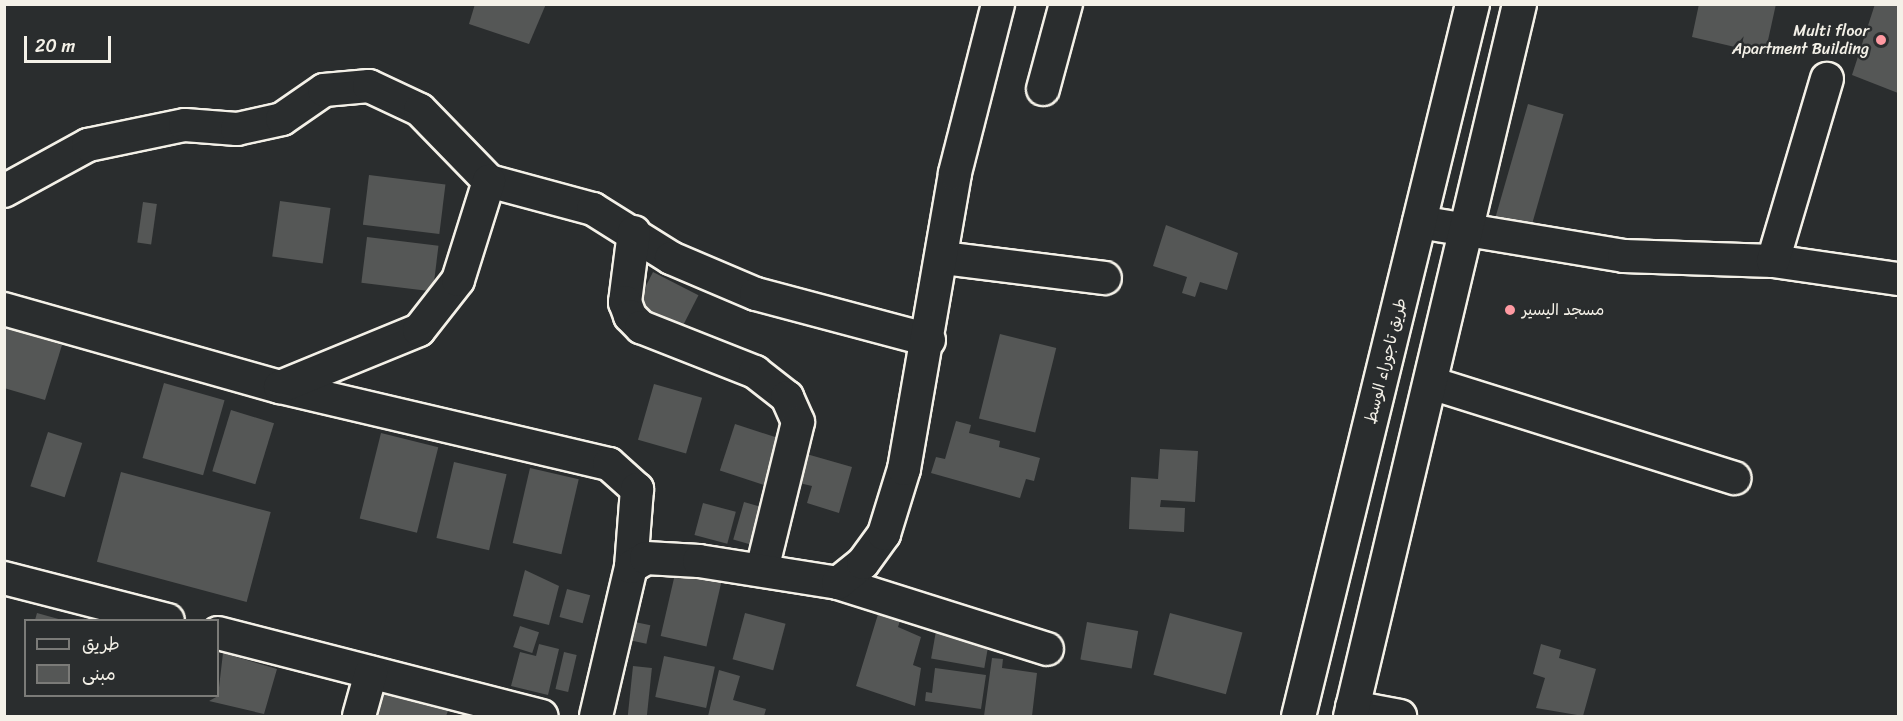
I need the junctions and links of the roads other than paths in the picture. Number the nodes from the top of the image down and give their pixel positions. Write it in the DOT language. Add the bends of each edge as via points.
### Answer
graph roads {
  1 [pos="998,4"];
  2 [pos="1066,4"];
  3 [pos="1472,4"];
  4 [pos="1519,4"];
  5 [pos="1827,79"];
  6 [pos="1043,89"];
  7 [pos="489,181"];
  8 [pos="4,191"];
  9 [pos="1419,222"];
  10 [pos="634,232"];
  11 [pos="1467,232"];
  12 [pos="944,258"];
  13 [pos="1773,261"];
  14 [pos="1106,278"];
  15 [pos="1899,279"];
  16 [pos="4,309"];
  17 [pos="929,340"];
  18 [pos="1431,383"];
  19 [pos="280,387"];
  20 [pos="1734,478"];
  21 [pos="631,567"];
  22 [pos="762,570"];
  23 [pos="4,578"];
  24 [pos="838,583"];
  25 [pos="160,619"];
  26 [pos="219,633"];
  27 [pos="1047,650"];
  28 [pos="371,673"];
  29 [pos="1351,712"];
  30 [pos="359,717"];
  31 [pos="542,717"];
  32 [pos="596,717"];
  33 [pos="1298,717"];
  34 [pos="1400,717"];
  1 -- 12 [label="street" via="955,173"];
  2 -- 6 [label="street"];
  3 -- 9 [label="main road, طريق تاجوراء الوسط"];
  4 -- 11 [label="main road"];
  5 -- 13 [label="street"];
  7 -- 8 [label="street" via="420,110 369,86 324,90 282,119 237,129 184,125 88,145"];
  7 -- 10 [label="street" via="593,209"];
  7 -- 19 [label="street" via="458,280 419,330"];
  9 -- 11 [label="street"];
  9 -- 33 [label="main road, طريق تاجوراء الوسط"];
  10 -- 17 [label="street" via="670,258 756,294"];
  10 -- 22 [label="street" via="626,302 630,316 641,327 755,372 787,397 798,422"];
  11 -- 13 [label="street" via="1624,256"];
  11 -- 18 [label="main road"];
  12 -- 14 [label="street"];
  12 -- 17 [label="street"];
  13 -- 15 [label="street"];
  16 -- 19 [label="street"];
  17 -- 24 [label="street" via="904,469 884,534 863,563"];
  18 -- 20 [label="street"];
  18 -- 29 [label="main road"];
  19 -- 21 [label="street" via="609,464 637,489"];
  21 -- 22 [label="street" via="645,558"];
  21 -- 32 [label="street"];
  22 -- 24 [label="street"];
  23 -- 25 [label="street"];
  24 -- 27 [label="street"];
  26 -- 28 [label="street"];
  28 -- 30 [label="street"];
  28 -- 31 [label="street"];
  29 -- 34 [label="street"];
}
